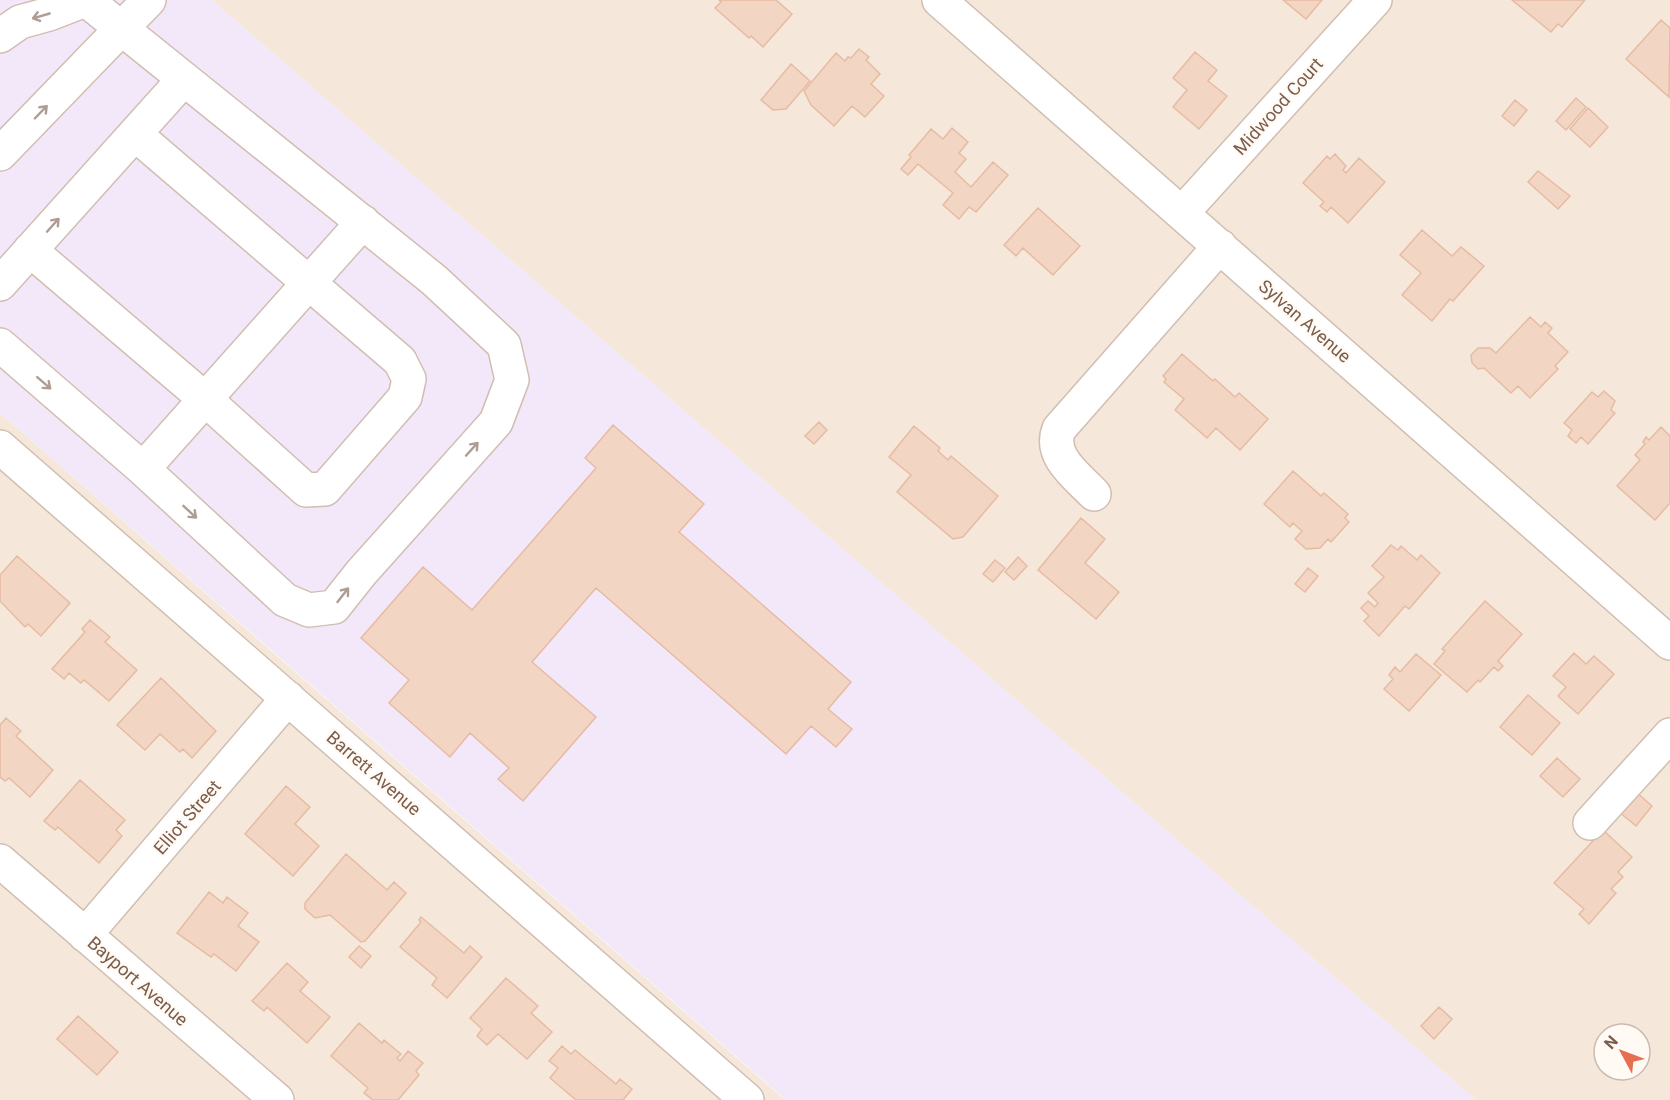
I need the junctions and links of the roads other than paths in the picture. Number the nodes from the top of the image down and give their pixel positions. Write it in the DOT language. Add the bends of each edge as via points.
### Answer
graph roads {
  1 [pos="85,0"];
  2 [pos="149,0"];
  3 [pos="939,0"];
  4 [pos="1375,0"];
  5 [pos="121,29"];
  6 [pos="0,36"];
  7 [pos="184,79"];
  8 [pos="135,134"];
  9 [pos="0,154"];
  10 [pos="1182,213"];
  11 [pos="363,222"];
  12 [pos="1220,246"];
  13 [pos="30,250"];
  14 [pos="309,283"];
  15 [pos="0,284"];
  16 [pos="0,345"];
  17 [pos="205,399"];
  18 [pos="0,447"];
  19 [pos="143,469"];
  20 [pos="1094,494"];
  21 [pos="1670,643"];
  22 [pos="288,698"];
  23 [pos="1670,735"];
  24 [pos="1590,823"];
  25 [pos="0,861"];
  26 [pos="85,935"];
  27 [pos="277,1100"];
  28 [pos="747,1100"];
  1 -- 5 [label="street"];
  1 -- 6 [label="street, one-way" via="20,22"];
  2 -- 5 [label="street"];
  3 -- 10 [label="street, Sylvan Avenue"];
  4 -- 10 [label="street, Midwood Court"];
  5 -- 7 [label="street"];
  9 -- 5 [label="street, one-way"];
  7 -- 8 [label="street"];
  7 -- 11 [label="street"];
  13 -- 8 [label="street, one-way"];
  8 -- 14 [label="street"];
  10 -- 12 [label="street, Sylvan Avenue"];
  11 -- 14 [label="street"];
  19 -- 11 [label="street, one-way" via="285,600 309,610 334,607 496,422 512,380 504,345"];
  12 -- 20 [label="street" via="1059,429 1055,438 1061,459"];
  12 -- 21 [label="street, Sylvan Avenue"];
  13 -- 15 [label="street"];
  13 -- 17 [label="street"];
  14 -- 17 [label="street"];
  14 -- 17 [label="street" via="400,361 409,379 405,397 325,489 306,490"];
  16 -- 19 [label="street, one-way"];
  17 -- 19 [label="street"];
  18 -- 22 [label="street, Barrett Avenue"];
  22 -- 26 [label="street, Elliot Street"];
  22 -- 28 [label="street, Barrett Avenue"];
  23 -- 24 [label="street"];
  25 -- 26 [label="street, Bayport Avenue"];
  26 -- 27 [label="street, Bayport Avenue"];
}
